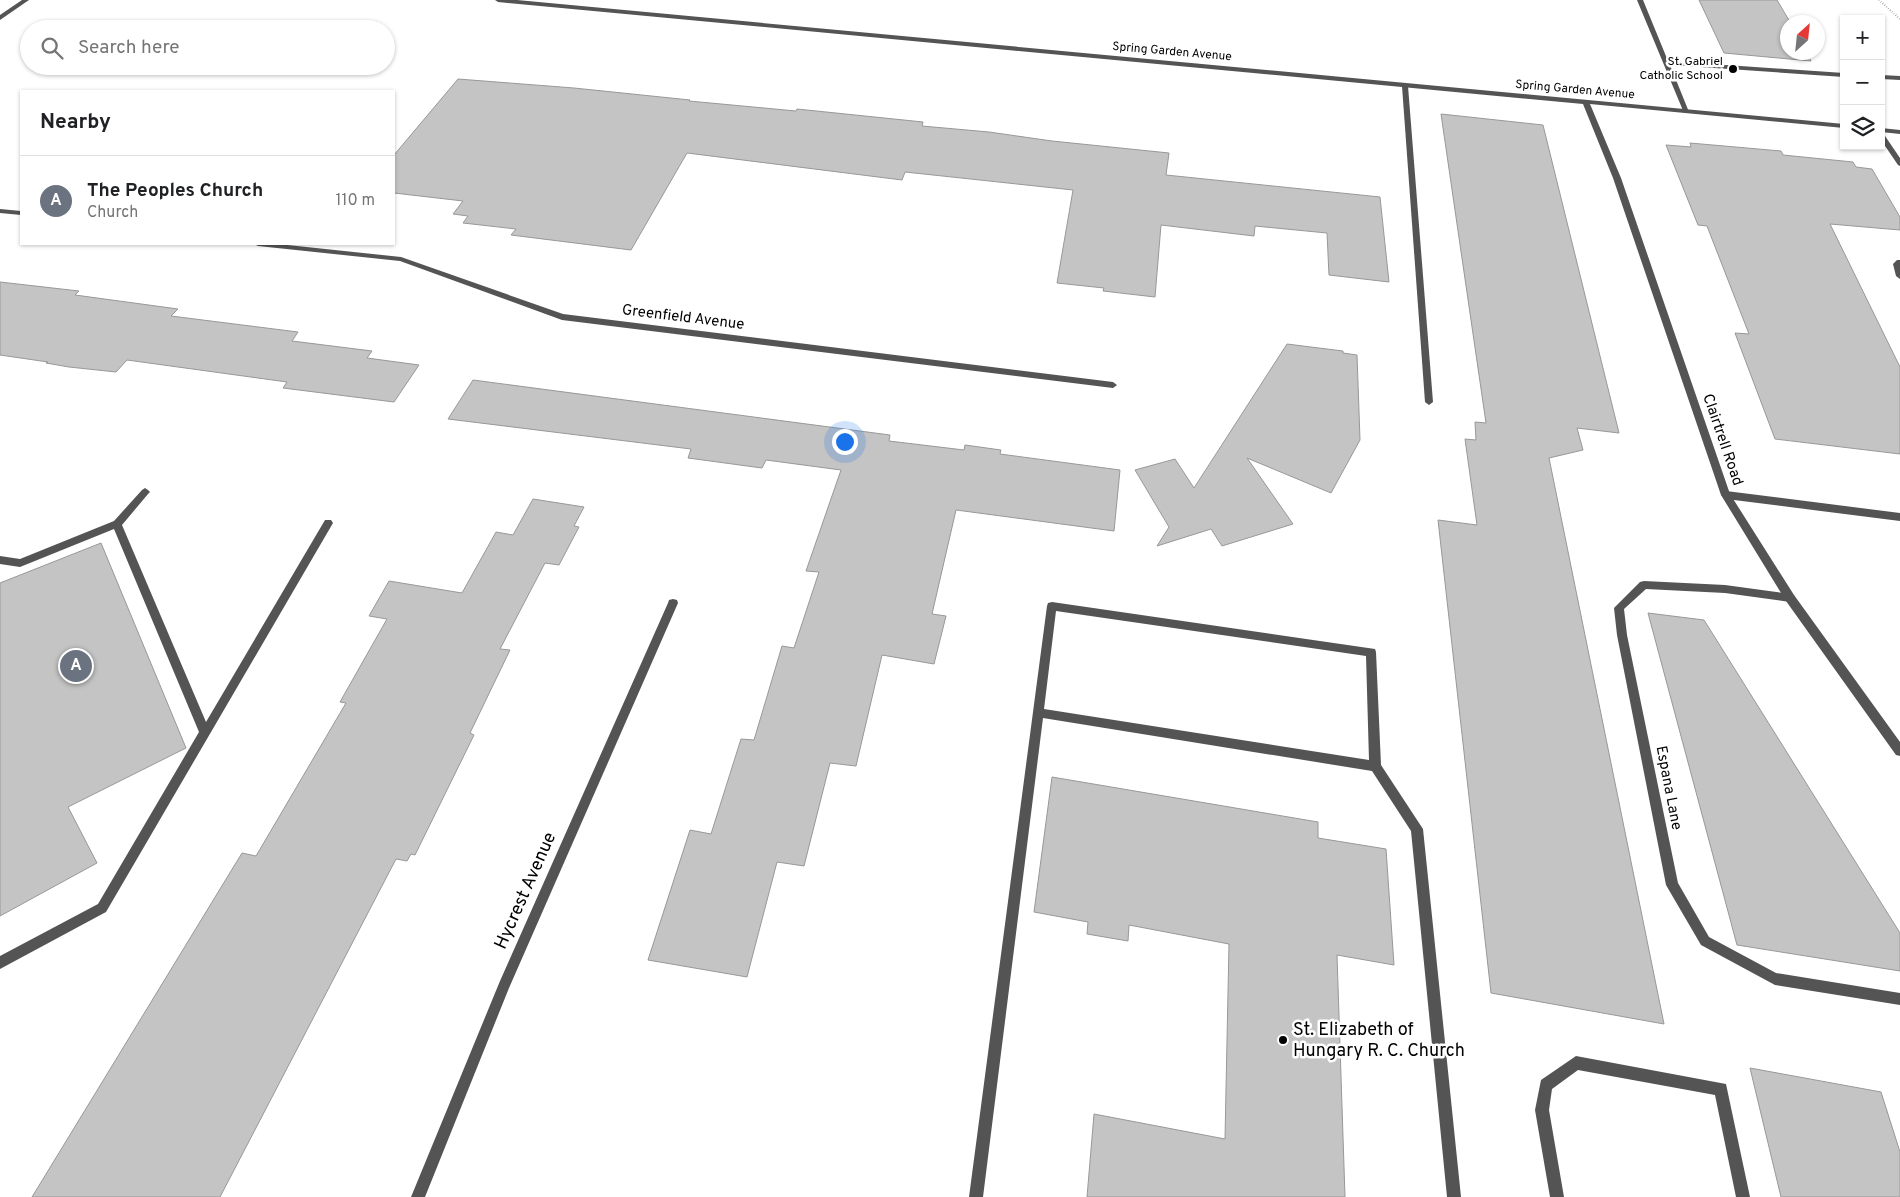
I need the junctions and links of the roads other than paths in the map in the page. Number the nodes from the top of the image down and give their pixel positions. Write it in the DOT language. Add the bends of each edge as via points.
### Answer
graph roads {
  1 [pos="26,0"];
  2 [pos="498,0"];
  3 [pos="1640,0"];
  4 [pos="0,18"];
  5 [pos="1666,63"];
  6 [pos="1840,75"];
  7 [pos="1885,77"];
  8 [pos="1900,78"];
  9 [pos="1405,86"];
  10 [pos="1586,102"];
  11 [pos="1686,112"];
  12 [pos="1840,126"];
  13 [pos="1885,130"];
  14 [pos="1900,132"];
  15 [pos="1885,140"];
  16 [pos="1900,164"];
  17 [pos="0,210"];
  18 [pos="20,213"];
  19 [pos="268,245"];
  20 [pos="1900,262"];
  21 [pos="1900,276"];
  22 [pos="1113,385"];
  23 [pos="1429,402"];
  24 [pos="145,492"];
  25 [pos="1726,495"];
  26 [pos="1900,517"];
  27 [pos="328,523"];
  28 [pos="117,524"];
  29 [pos="0,560"];
  30 [pos="1790,598"];
  31 [pos="673,603"];
  32 [pos="1040,712"];
  33 [pos="206,733"];
  34 [pos="1900,751"];
  35 [pos="1375,766"];
  36 [pos="0,963"];
  37 [pos="1900,999"];
  38 [pos="418,1197"];
  39 [pos="976,1197"];
  40 [pos="1454,1197"];
  41 [pos="1557,1197"];
  42 [pos="1743,1197"];
  1 -- 4 [label="street"];
  2 -- 9 [label="street, Spring Garden Avenue"];
  3 -- 5 [label="street"];
  5 -- 6 [label="street"];
  5 -- 11 [label="street"];
  7 -- 8 [label="street"];
  9 -- 10 [label="street, Spring Garden Avenue"];
  9 -- 23 [label="street"];
  10 -- 11 [label="street, Spring Garden Avenue"];
  10 -- 25 [label="street, Clairtrell Road" via="1617,178"];
  11 -- 12 [label="street, Spring Garden Avenue"];
  13 -- 14 [label="street"];
  15 -- 16 [label="street"];
  17 -- 18 [label="street"];
  19 -- 22 [label="street, Greenfield Avenue" via="401,259 562,317"];
  20 -- 21 [label="street" via="1897,264"];
  24 -- 28 [label="street"];
  25 -- 26 [label="street"];
  25 -- 30 [label="street, Clairtrell Road"];
  27 -- 33 [label="street"];
  28 -- 29 [label="street" via="20,563"];
  28 -- 33 [label="street"];
  30 -- 34 [label="street, Clairtrell Road"];
  30 -- 37 [label="street, Espana Lane" via="1725,589 1644,585 1619,608 1672,885 1704,941 1775,978"];
  31 -- 38 [label="street, Hycrest Avenue" via="504,985"];
  32 -- 35 [label="street"];
  32 -- 35 [label="street" via="1052,606 1371,652"];
  32 -- 39 [label="street"];
  33 -- 36 [label="street" via="102,908"];
  35 -- 40 [label="street" via="1417,829"];
  41 -- 42 [label="street" via="1542,1110 1546,1085 1576,1063 1721,1089"];
}
